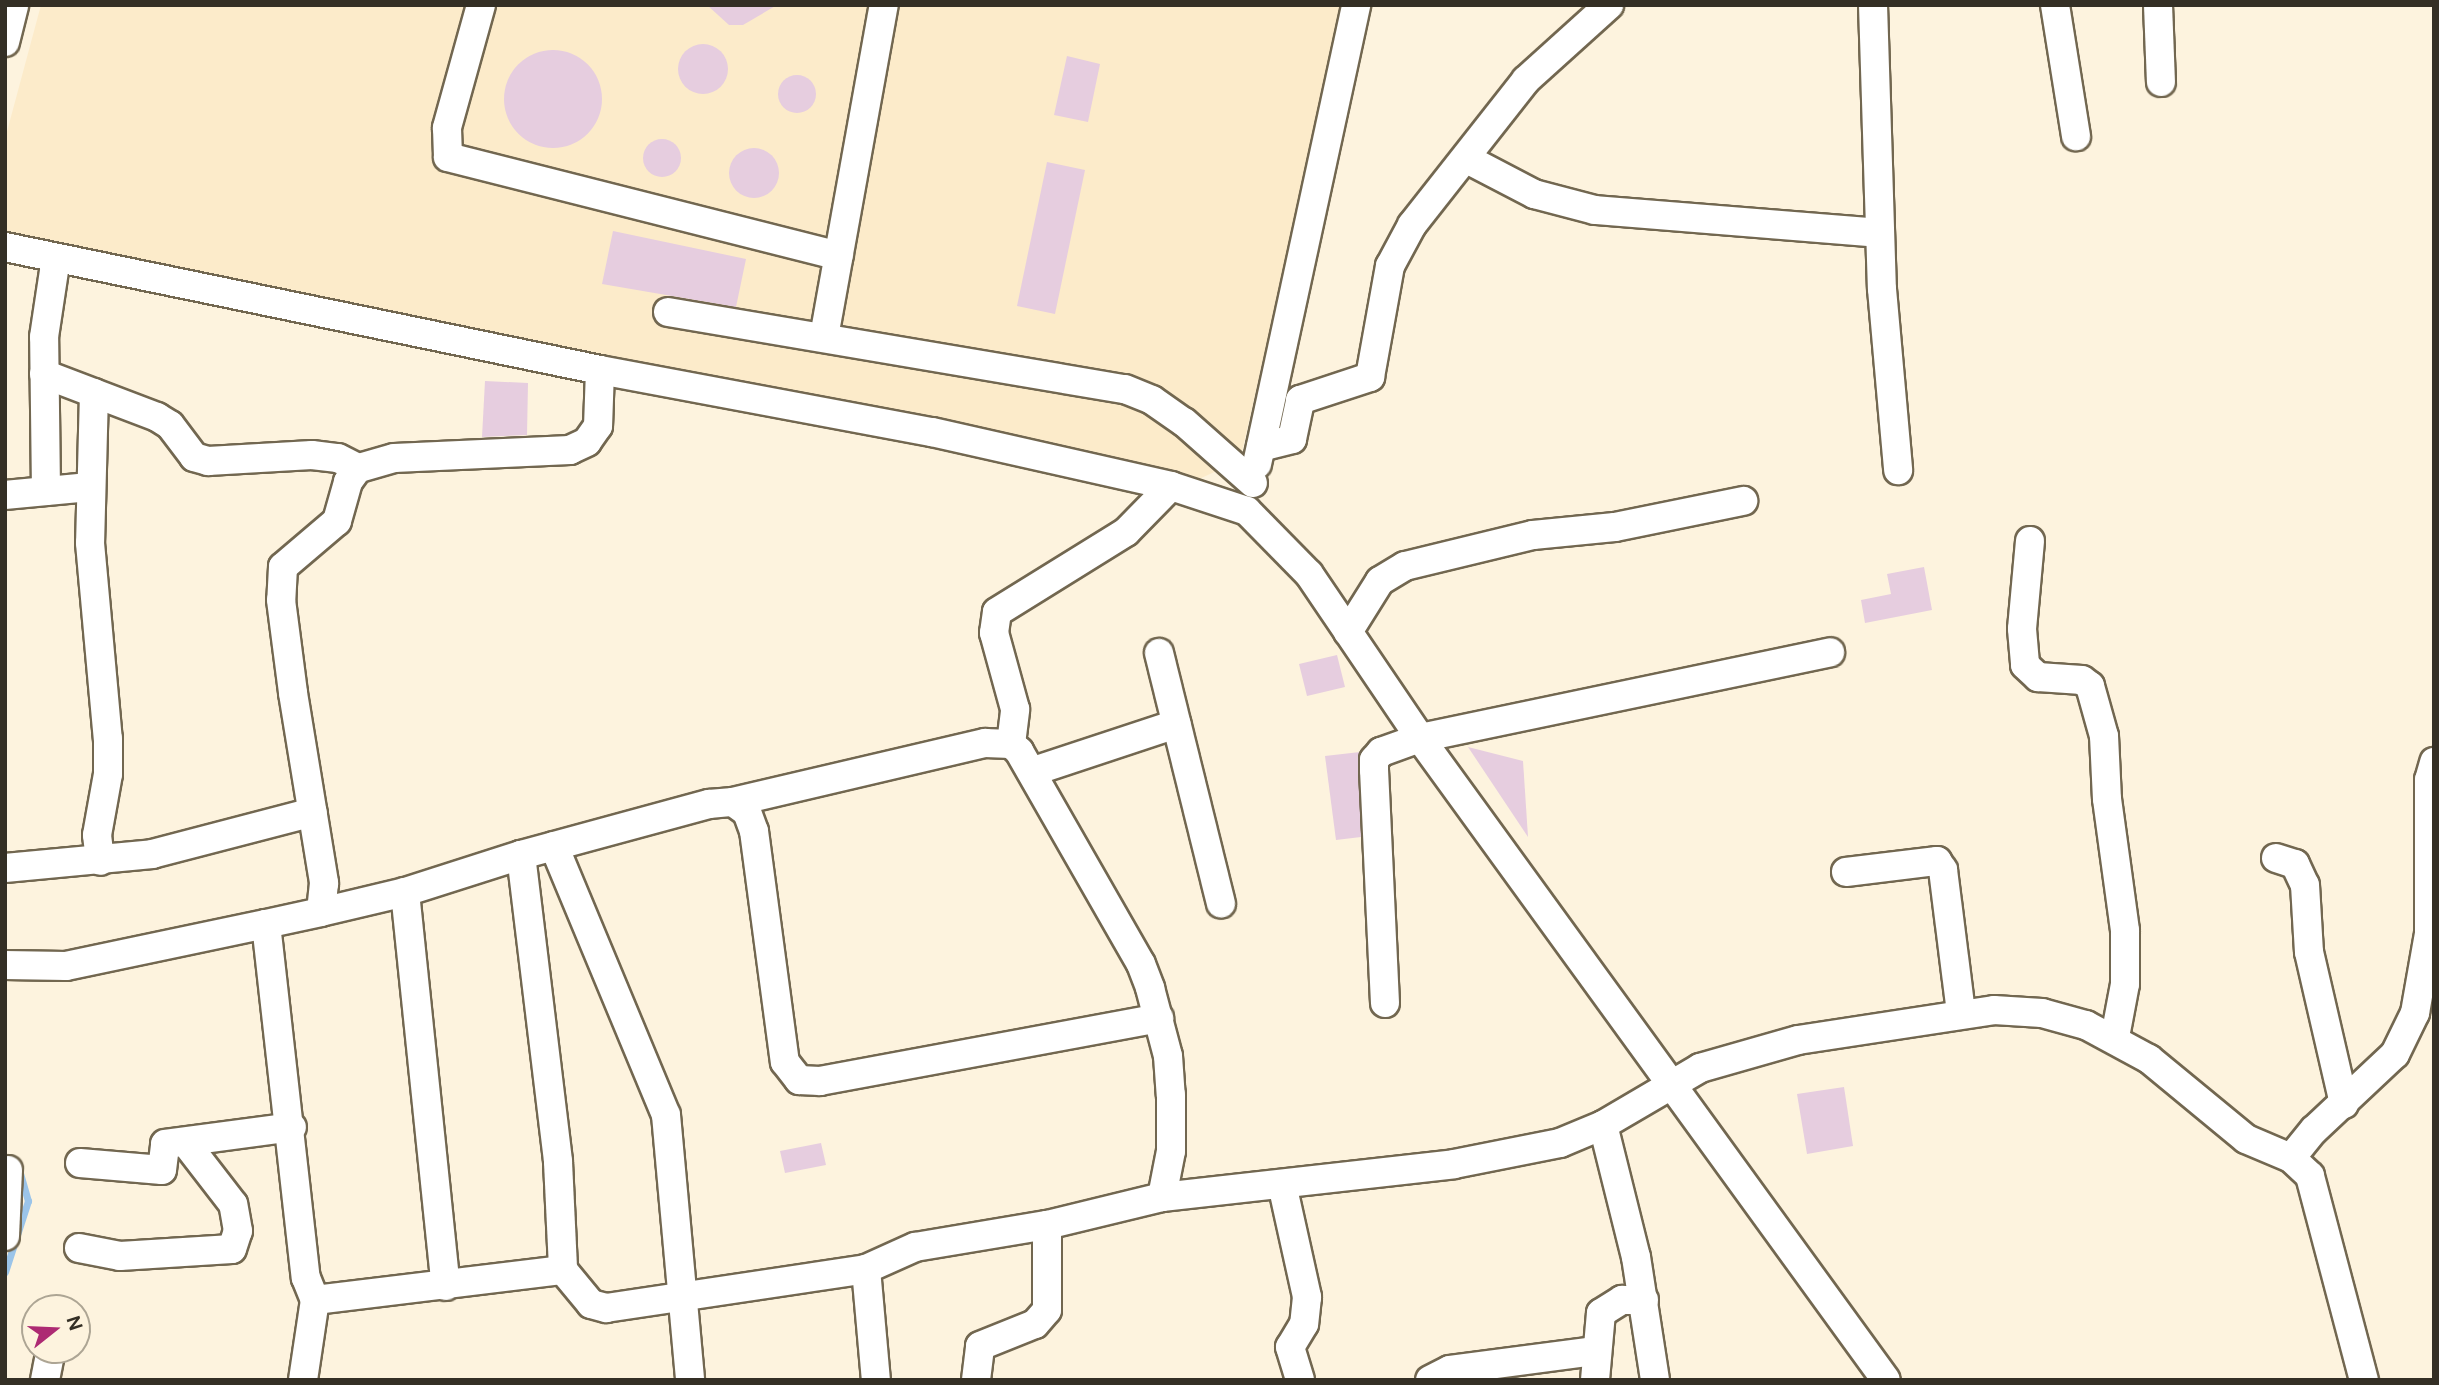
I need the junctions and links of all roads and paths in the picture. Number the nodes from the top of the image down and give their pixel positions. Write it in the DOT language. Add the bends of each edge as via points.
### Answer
graph roads {
  1 [pos="14,5"];
  2 [pos="481,5"];
  3 [pos="884,5"];
  4 [pos="1356,5"];
  5 [pos="1609,5"];
  6 [pos="1872,5"];
  7 [pos="2055,5"];
  8 [pos="2158,5"];
  9 [pos="5,42"];
  10 [pos="2161,82"];
  11 [pos="2076,136"];
  12 [pos="1466,159"];
  13 [pos="1880,233"];
  14 [pos="5,247"];
  15 [pos="839,256"];
  16 [pos="56,258"];
  17 [pos="668,312"];
  18 [pos="824,337"];
  19 [pos="600,370"];
  20 [pos="44,374"];
  21 [pos="94,393"];
  22 [pos="1261,447"];
  23 [pos="358,467"];
  24 [pos="1898,470"];
  25 [pos="1253,483"];
  26 [pos="1171,486"];
  27 [pos="89,487"];
  28 [pos="46,491"];
  29 [pos="5,495"];
  30 [pos="1743,501"];
  31 [pos="1247,512"];
  32 [pos="2029,541"];
  33 [pos="1348,632"];
  34 [pos="1830,652"];
  35 [pos="1159,653"];
  36 [pos="1177,724"];
  37 [pos="1420,738"];
  38 [pos="1011,744"];
  39 [pos="2434,762"];
  40 [pos="1034,772"];
  41 [pos="733,802"];
  42 [pos="313,812"];
  43 [pos="554,846"];
  44 [pos="521,855"];
  45 [pos="2276,858"];
  46 [pos="100,861"];
  47 [pos="5,868"];
  48 [pos="1846,872"];
  49 [pos="405,892"];
  50 [pos="1221,903"];
  51 [pos="321,912"];
  52 [pos="2432,920"];
  53 [pos="266,924"];
  54 [pos="5,965"];
  55 [pos="1385,1003"];
  56 [pos="1961,1013"];
  57 [pos="1159,1018"];
  58 [pos="2115,1037"];
  59 [pos="1669,1084"];
  60 [pos="2344,1104"];
  61 [pos="1603,1125"];
  62 [pos="292,1127"];
  63 [pos="185,1142"];
  64 [pos="2291,1158"];
  65 [pos="80,1163"];
  66 [pos="8,1170"];
  67 [pos="1282,1184"];
  68 [pos="1162,1197"];
  69 [pos="1046,1224"];
  70 [pos="5,1236"];
  71 [pos="79,1248"];
  72 [pos="866,1269"];
  73 [pos="563,1270"];
  74 [pos="446,1286"];
  75 [pos="686,1298"];
  76 [pos="315,1300"];
  77 [pos="1644,1300"];
  78 [pos="1594,1351"];
  79 [pos="303,1380"];
  80 [pos="690,1380"];
  81 [pos="876,1380"];
  82 [pos="976,1380"];
  83 [pos="1300,1380"];
  84 [pos="1430,1380"];
  85 [pos="1595,1380"];
  86 [pos="1655,1380"];
  87 [pos="1886,1380"];
  88 [pos="2364,1380"];
  1 -- 9 [label="street"];
  2 -- 15 [label="street" via="447,128 448,157"];
  3 -- 15 [label="street"];
  4 -- 22 [label="street"];
  5 -- 12 [label="street" via="1525,80"];
  6 -- 13 [label="street"];
  7 -- 11 [label="street"];
  8 -- 10 [label="street"];
  12 -- 13 [label="street" via="1543,198 1595,210"];
  12 -- 22 [label="street" via="1412,225 1390,266 1370,377 1300,400 1292,439"];
  13 -- 24 [label="street"];
  14 -- 16 [label="street"];
  15 -- 18 [label="street"];
  16 -- 19 [label="street"];
  16 -- 20 [label="street"];
  17 -- 18 [label="street"];
  18 -- 25 [label="street" via="1125,389 1152,400 1184,422"];
  19 -- 23 [label="street" via="598,426 587,442 570,450 394,458"];
  19 -- 26 [label="street" via="932,432"];
  20 -- 21 [label="street"];
  20 -- 28 [label="street"];
  21 -- 23 [label="street" via="158,417 170,425 194,457 208,461 312,455 338,458"];
  21 -- 27 [label="street"];
  22 -- 25 [label="street"];
  23 -- 42 [label="street" via="348,482 337,522 289,557 280,585"];
  25 -- 31 [label="street"];
  26 -- 31 [label="street"];
  26 -- 38 [label="street" via="1125,532 997,612 994,633 1015,709"];
  27 -- 28 [label="street"];
  27 -- 46 [label="street" via="108,739 108,774 97,835"];
  28 -- 29 [label="street"];
  30 -- 33 [label="street" via="1615,527 1532,535 1405,566 1380,581"];
  31 -- 33 [label="street" via="1294,555"];
  32 -- 58 [label="street" via="2022,629 2025,665 2038,677 2082,680 2090,686 2102,724 2108,810 2125,931 2125,984"];
  33 -- 37 [label="street"];
  34 -- 37 [label="street"];
  35 -- 36 [label="street"];
  36 -- 40 [label="street"];
  36 -- 50 [label="street"];
  37 -- 55 [label="street" via="1390,747 1374,760"];
  37 -- 59 [label="street"];
  38 -- 40 [label="street"];
  38 -- 41 [label="street" via="985,743"];
  39 -- 52 [label="street" via="2428,780"];
  40 -- 57 [label="street" via="1062,832 1141,964"];
  41 -- 43 [label="street" via="709,804"];
  41 -- 57 [label="street" via="747,812 754,831 785,1062 799,1080 820,1081"];
  42 -- 46 [label="street" via="152,854"];
  42 -- 51 [label="street" via="324,883"];
  43 -- 44 [label="street"];
  43 -- 75 [label="street" via="666,1115"];
  44 -- 49 [label="street"];
  44 -- 73 [label="street" via="558,1162"];
  45 -- 60 [label="street" via="2295,863 2305,885 2309,952"];
  46 -- 47 [label="street"];
  48 -- 56 [label="street" via="1937,861 1943,870"];
  49 -- 51 [label="street"];
  49 -- 74 [label="street"];
  51 -- 53 [label="street"];
  52 -- 60 [label="street" via="2421,988 2407,1035 2378,1072"];
  53 -- 54 [label="street" via="66,966"];
  53 -- 62 [label="street"];
  56 -- 58 [label="street" via="2042,1013"];
  56 -- 59 [label="street" via="1742,1052"];
  57 -- 68 [label="street" via="1171,1095 1171,1151"];
  58 -- 64 [label="street" via="2172,1075 2246,1139"];
  59 -- 61 [label="street"];
  59 -- 87 [label="street"];
  60 -- 64 [label="street"];
  61 -- 67 [label="street" via="1560,1143 1480,1160"];
  61 -- 77 [label="street"];
  62 -- 63 [label="street"];
  62 -- 76 [label="street" via="306,1278"];
  63 -- 65 [label="street" via="165,1144 162,1170"];
  63 -- 71 [label="street" via="233,1204 238,1230 232,1250 120,1256"];
  64 -- 88 [label="street" via="2310,1176 2316,1191"];
  66 -- 70 [label="street"];
  67 -- 68 [label="street"];
  67 -- 83 [label="street" via="1307,1297 1304,1324 1290,1347"];
  68 -- 69 [label="street"];
  69 -- 72 [label="street" via="915,1247"];
  69 -- 82 [label="street" via="1047,1310 1035,1324 980,1346"];
  72 -- 75 [label="street"];
  72 -- 81 [label="street"];
  73 -- 74 [label="street"];
  73 -- 75 [label="street" via="591,1304 606,1308"];
  74 -- 76 [label="street"];
  75 -- 80 [label="street"];
  76 -- 79 [label="street"];
  77 -- 78 [label="street" via="1622,1300 1601,1313"];
  77 -- 86 [label="street"];
  78 -- 84 [label="street" via="1450,1370"];
  78 -- 85 [label="street"];
}
